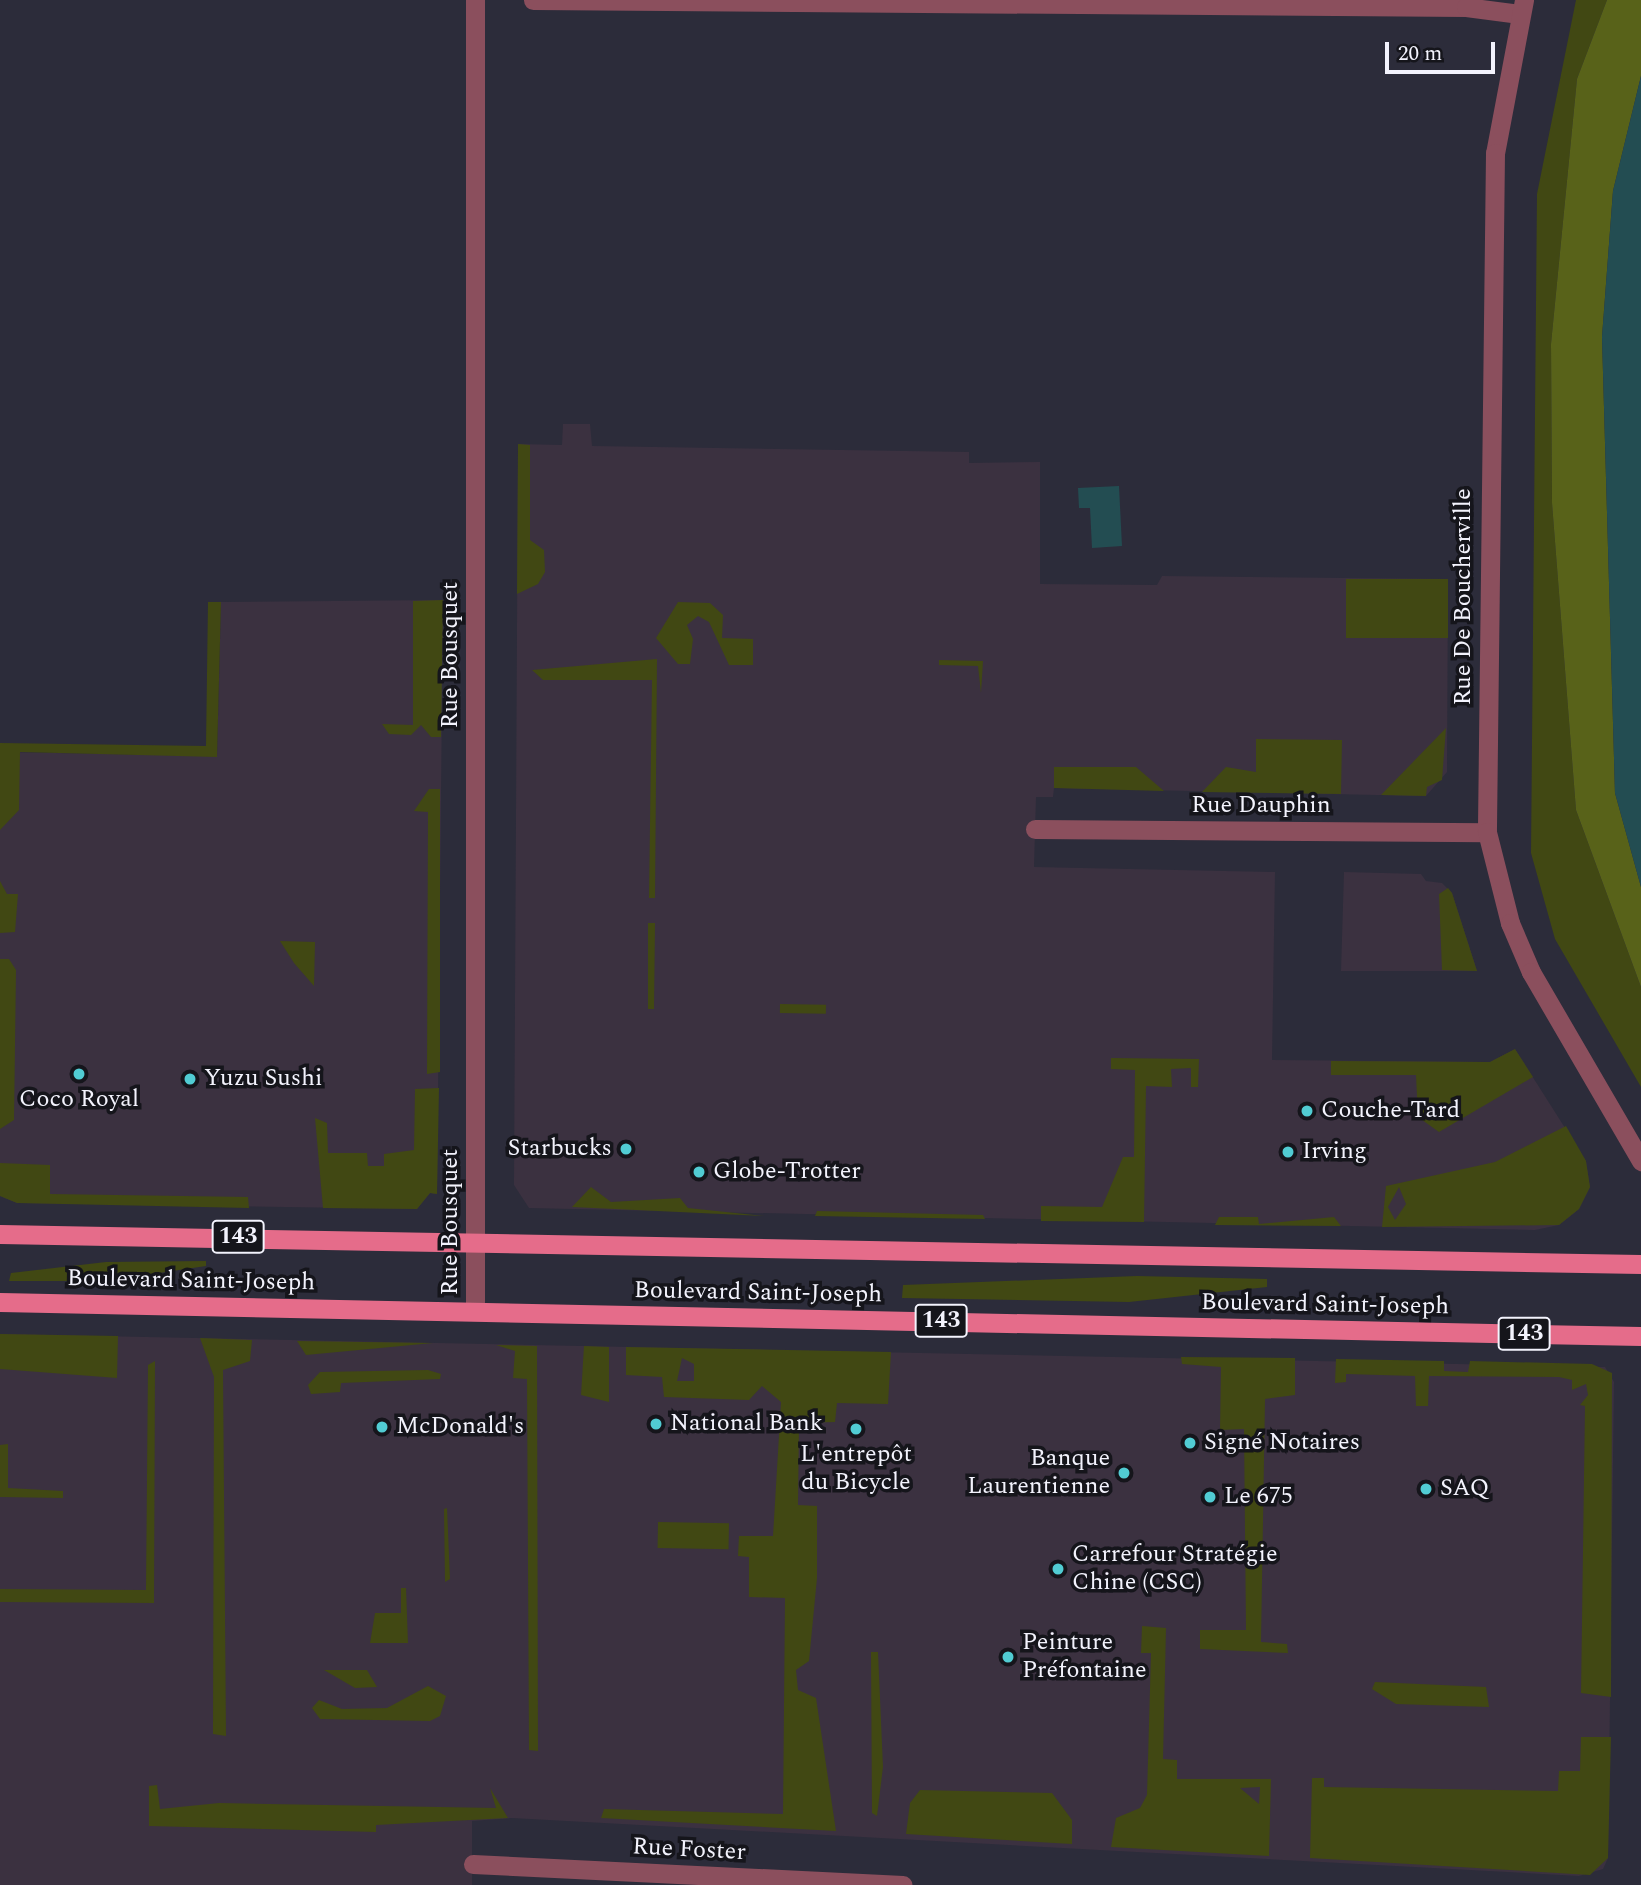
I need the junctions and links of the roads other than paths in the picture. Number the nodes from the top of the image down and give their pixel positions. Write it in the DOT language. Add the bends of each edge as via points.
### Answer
graph roads {
  1 [pos="475,0"];
  2 [pos="533,0"];
  3 [pos="1522,7"];
  4 [pos="1035,829"];
  5 [pos="1487,832"];
  6 [pos="1641,1161"];
  7 [pos="0,1234"];
  8 [pos="475,1241"];
  9 [pos="1641,1264"];
  10 [pos="0,1302"];
  11 [pos="475,1311"];
  12 [pos="1641,1336"];
  13 [pos="473,1864"];
  14 [pos="902,1885"];
  1 -- 8 [label="street, Rue Bousquet"];
  2 -- 3 [label="street"];
  3 -- 5 [label="street, Rue De Boucherville" via="1495,153"];
  4 -- 5 [label="street, Rue Dauphin"];
  5 -- 6 [label="street, Rue De Boucherville" via="1504,902 1531,972"];
  7 -- 8 [label="main road, Boulevard Saint-Joseph / 143"];
  8 -- 9 [label="main road, Boulevard Saint-Joseph / 143"];
  8 -- 11 [label="street, Rue Bousquet"];
  10 -- 11 [label="main road, Boulevard Saint-Joseph / 143"];
  11 -- 12 [label="main road, Boulevard Saint-Joseph / 143"];
  13 -- 14 [label="street, Rue Foster"];
}
